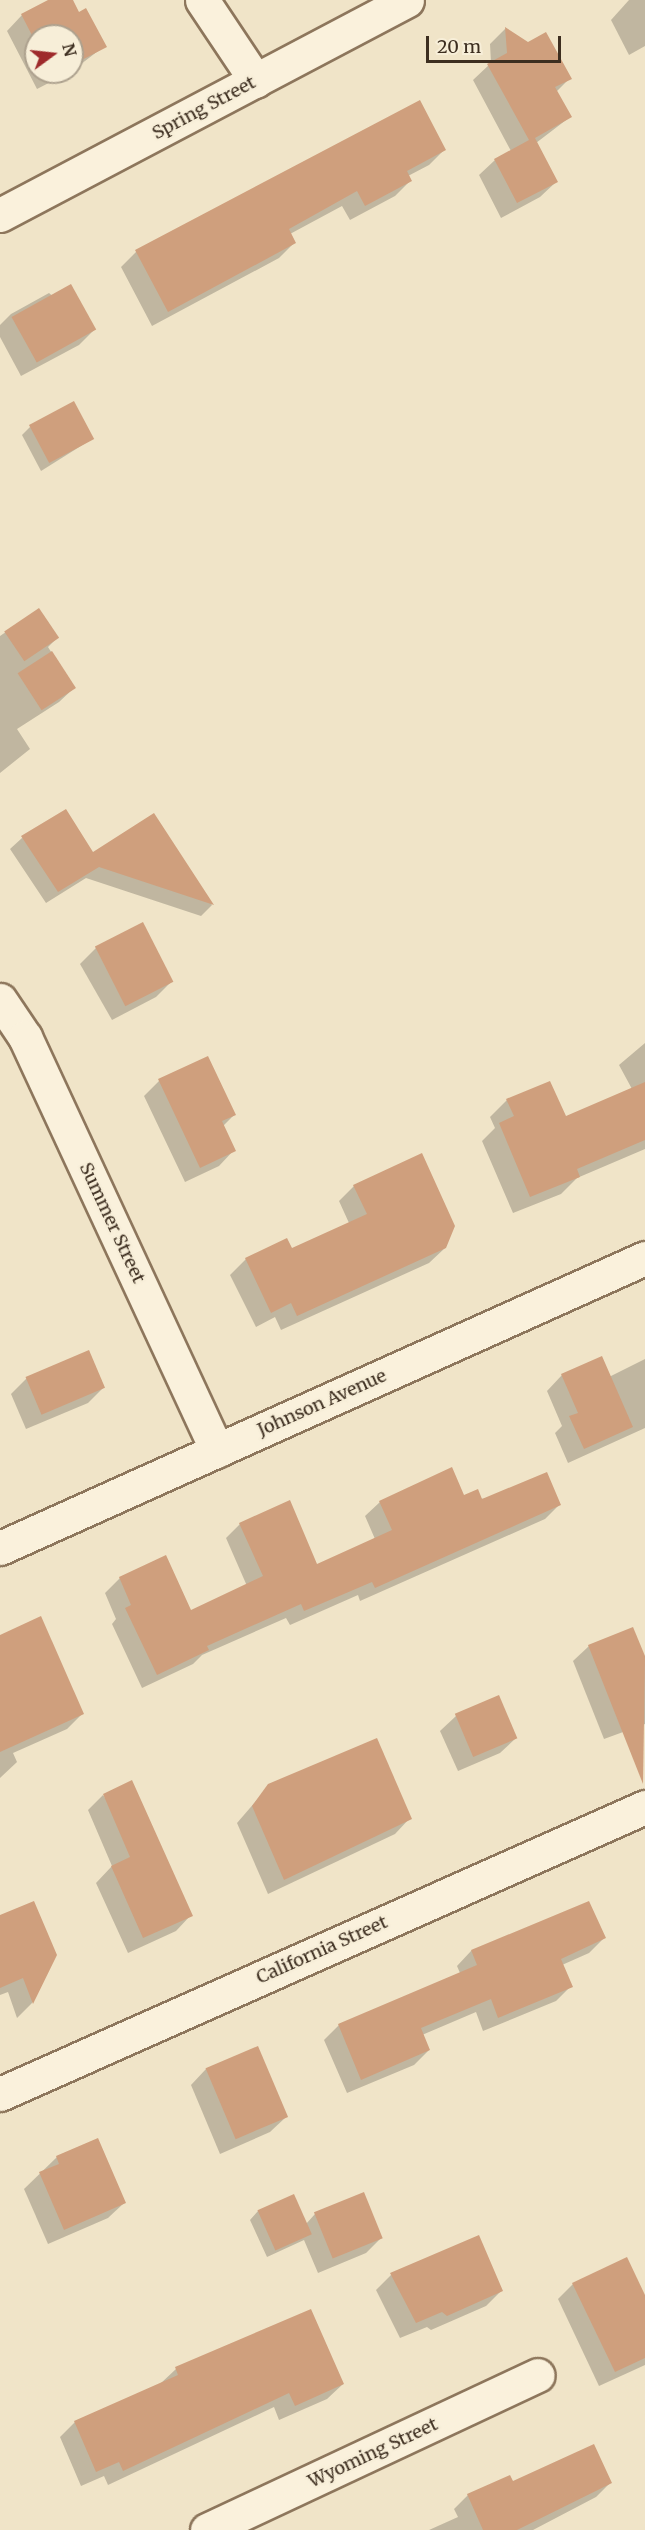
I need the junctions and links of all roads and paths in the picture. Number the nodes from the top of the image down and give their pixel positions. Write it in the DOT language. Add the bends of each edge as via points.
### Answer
graph roads {
  1 [pos="202,0"];
  2 [pos="407,0"];
  3 [pos="256,81"];
  4 [pos="0,215"];
  5 [pos="0,1000"];
  6 [pos="645,1258"];
  7 [pos="217,1450"];
  8 [pos="0,1548"];
  9 [pos="645,1807"];
  10 [pos="0,2094"];
  11 [pos="538,2375"];
  12 [pos="265,2518"];
  13 [pos="207,2530"];
  1 -- 3 [label="street"];
  2 -- 3 [label="street, Spring Street"];
  3 -- 4 [label="street, Spring Street"];
  5 -- 7 [label="street, Summer Street" via="25,1038"];
  6 -- 7 [label="street, Johnson Avenue"];
  7 -- 8 [label="street, Johnson Avenue"];
  9 -- 10 [label="street, California Street"];
  11 -- 12 [label="street, Wyoming Street"];
  12 -- 13 [label="street, Wyoming Street"];
}
